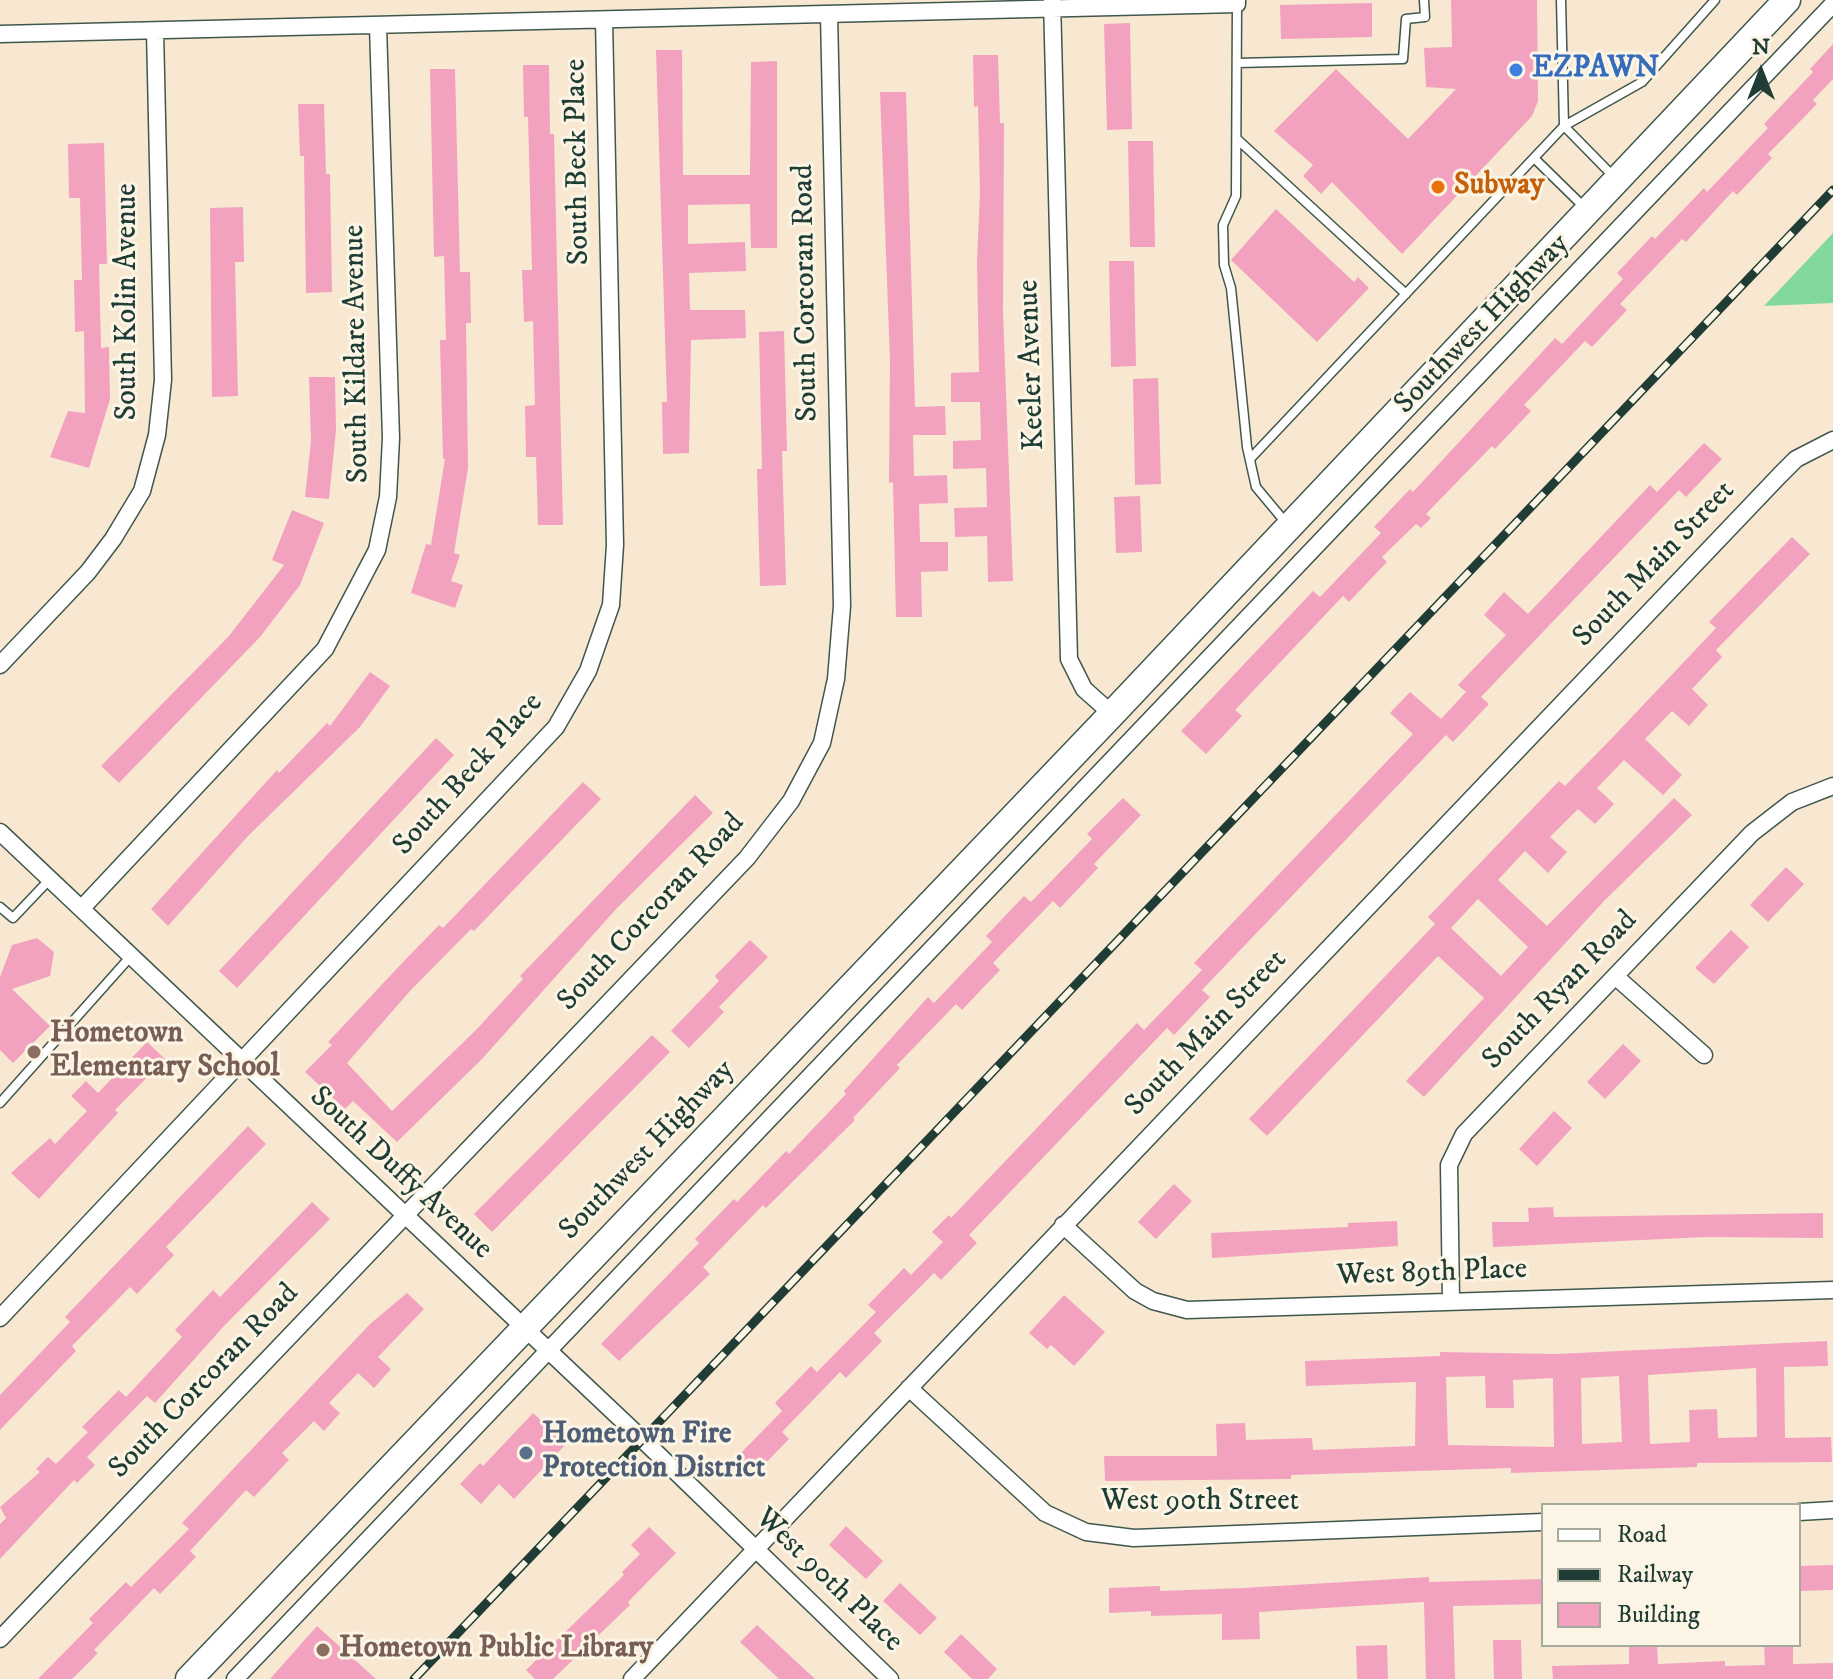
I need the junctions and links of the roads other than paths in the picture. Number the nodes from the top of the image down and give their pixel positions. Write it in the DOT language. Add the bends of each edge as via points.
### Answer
graph roads {
  1 [pos="1424,0"];
  2 [pos="1561,0"];
  3 [pos="1715,0"];
  4 [pos="1787,0"];
  5 [pos="1237,2"];
  6 [pos="1052,4"];
  7 [pos="1833,4"];
  8 [pos="829,14"];
  9 [pos="604,20"];
  10 [pos="378,26"];
  11 [pos="155,31"];
  12 [pos="0,34"];
  13 [pos="1237,63"];
  14 [pos="1564,126"];
  15 [pos="1237,139"];
  16 [pos="1534,158"];
  17 [pos="1617,180"];
  18 [pos="1587,211"];
  19 [pos="1406,294"];
  20 [pos="1833,440"];
  21 [pos="1250,459"];
  22 [pos="1289,527"];
  23 [pos="0,665"];
  24 [pos="1155,668"];
  25 [pos="1179,690"];
  26 [pos="1112,714"];
  27 [pos="1833,786"];
  28 [pos="0,832"];
  29 [pos="50,879"];
  30 [pos="0,907"];
  31 [pos="82,908"];
  32 [pos="131,956"];
  33 [pos="1615,976"];
  34 [pos="1704,1055"];
  35 [pos="242,1064"];
  36 [pos="0,1103"];
  37 [pos="403,1214"];
  38 [pos="1063,1225"];
  39 [pos="1833,1290"];
  40 [pos="1451,1301"];
  41 [pos="0,1318"];
  42 [pos="523,1328"];
  43 [pos="549,1352"];
  44 [pos="909,1388"];
  45 [pos="659,1457"];
  46 [pos="1833,1510"];
  47 [pos="1801,1512"];
  48 [pos="1541,1522"];
  49 [pos="753,1550"];
  50 [pos="0,1639"];
  51 [pos="189,1679"];
  52 [pos="235,1679"];
  53 [pos="632,1679"];
  54 [pos="890,1679"];
  1 -- 13 [label="lane" via="1425,17 1406,19 1403,59"];
  2 -- 14 [label="lane"];
  3 -- 14 [label="lane" via="1642,82"];
  4 -- 17 [label="main road, Southwest Highway"];
  5 -- 6 [label="street"];
  5 -- 13 [label="lane"];
  6 -- 8 [label="street"];
  6 -- 26 [label="street, Keeler Avenue" via="1069,659 1084,689"];
  7 -- 25 [label="street, Southwest Highway"];
  8 -- 9 [label="street"];
  8 -- 37 [label="street, South Corcoran Road" via="842,606 836,679 822,743 791,801 747,858"];
  9 -- 10 [label="street"];
  9 -- 35 [label="street, South Beck Place" via="615,529 611,605 588,671 556,727"];
  10 -- 11 [label="street"];
  10 -- 31 [label="street, South Kildare Avenue" via="391,438 388,497 377,550 325,649"];
  11 -- 12 [label="street"];
  11 -- 23 [label="street, South Kolin Avenue" via="163,380 157,435 142,491 113,539"];
  13 -- 15 [label="lane"];
  14 -- 16 [label="lane"];
  14 -- 17 [label="lane"];
  15 -- 19 [label="lane"];
  15 -- 21 [label="lane" via="1236,196 1223,225 1224,265"];
  16 -- 18 [label="lane"];
  16 -- 19 [label="lane"];
  17 -- 18 [label="main road, Southwest Highway"];
  18 -- 22 [label="main road, Southwest Highway"];
  19 -- 21 [label="lane"];
  20 -- 38 [label="street, South Main Street" via="1796,459 1780,475"];
  21 -- 22 [label="lane" via="1256,487"];
  22 -- 24 [label="main road, Southwest Highway"];
  24 -- 25 [label="street"];
  24 -- 26 [label="main road, Southwest Highway"];
  25 -- 43 [label="street, Southwest Highway"];
  26 -- 42 [label="main road, Southwest Highway"];
  27 -- 33 [label="street, South Ryan Road" via="1792,802 1752,833"];
  28 -- 29 [label="street, South Duffy Avenue"];
  29 -- 30 [label="lane" via="13,918"];
  29 -- 31 [label="street, South Duffy Avenue"];
  31 -- 32 [label="street, South Duffy Avenue"];
  32 -- 35 [label="street, South Duffy Avenue"];
  32 -- 36 [label="lane"];
  33 -- 34 [label="street"];
  33 -- 40 [label="street, South Ryan Road" via="1478,1117 1453,1150 1447,1184"];
  35 -- 37 [label="street, South Duffy Avenue"];
  35 -- 41 [label="street, South Beck Place"];
  37 -- 42 [label="street, South Duffy Avenue"];
  37 -- 50 [label="street, South Corcoran Road"];
  38 -- 40 [label="street, West 89th Place" via="1135,1291 1172,1308"];
  38 -- 44 [label="street, South Main Street"];
  39 -- 40 [label="street, West 89th Place"];
  42 -- 43 [label="street, South Duffy Avenue"];
  42 -- 51 [label="main road, Southwest Highway"];
  43 -- 45 [label="street, South Duffy Avenue"];
  43 -- 52 [label="street, Southwest Highway"];
  44 -- 48 [label="street, West 90th Street" via="1045,1513 1086,1532 1134,1538"];
  44 -- 49 [label="street, South Main Street"];
  45 -- 49 [label="street, West 90th Place"];
  46 -- 47 [label="street"];
  49 -- 53 [label="street, South Main Street"];
  49 -- 54 [label="street, West 90th Place"];
}
